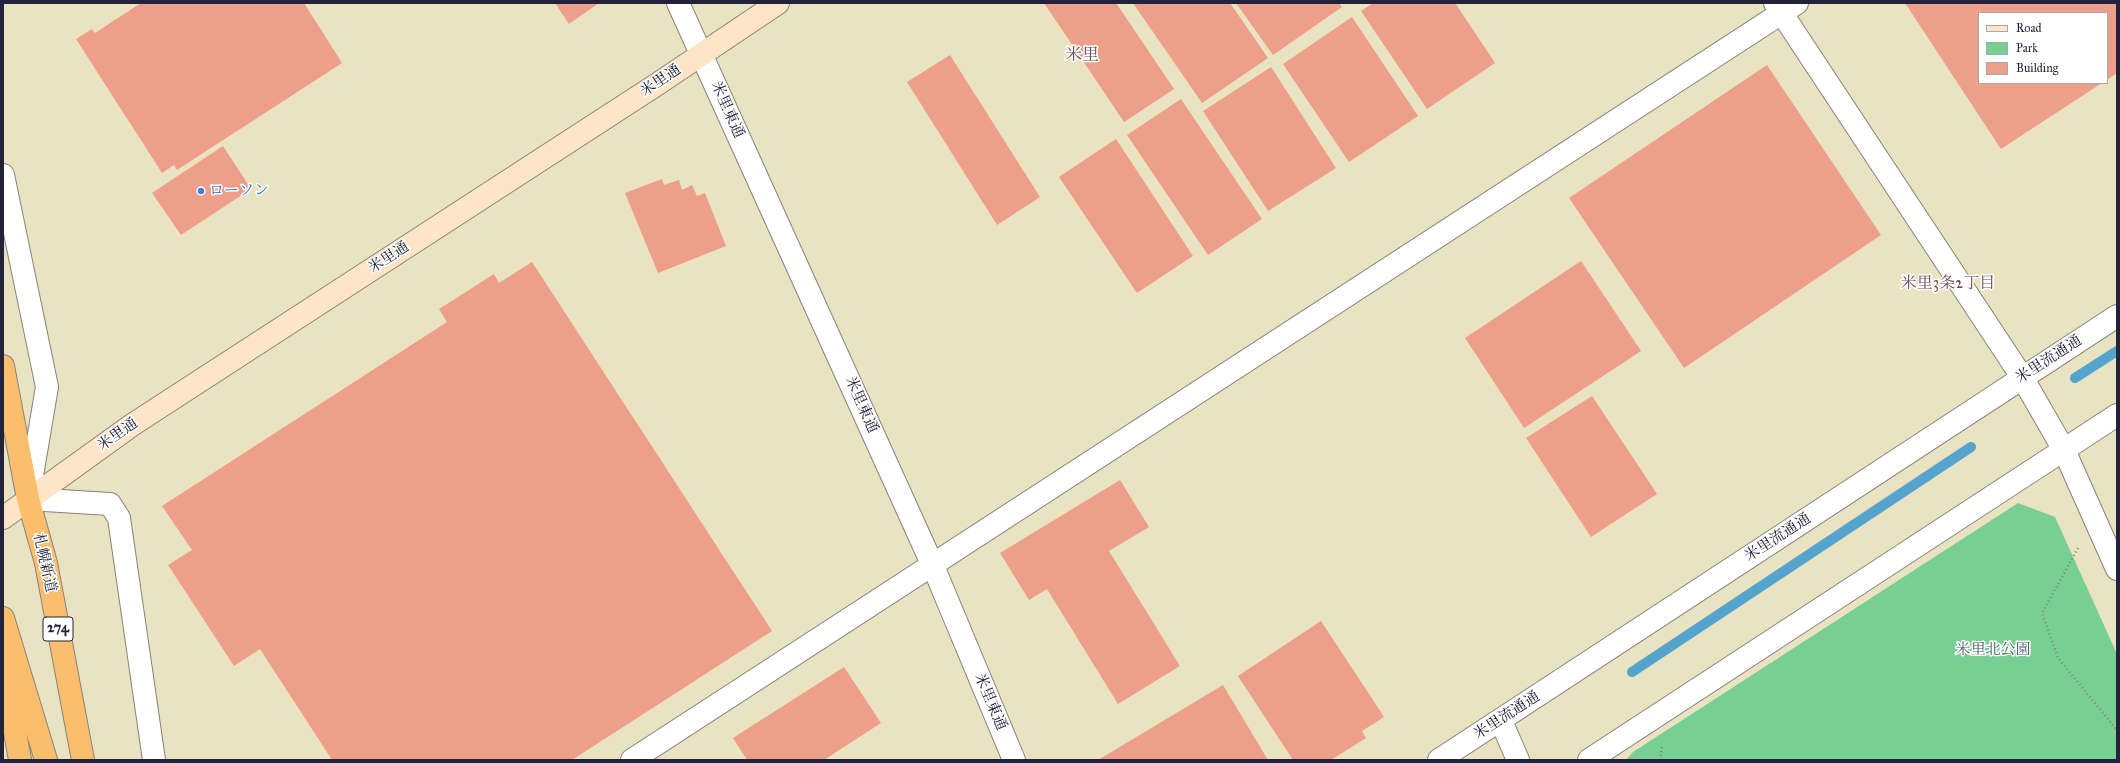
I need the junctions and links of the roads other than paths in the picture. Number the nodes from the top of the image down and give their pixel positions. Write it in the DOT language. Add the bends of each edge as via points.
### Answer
graph roads {
  1 [pos="678,3"];
  2 [pos="778,3"];
  3 [pos="1785,6"];
  4 [pos="702,53"];
  5 [pos="3,175"];
  6 [pos="2117,316"];
  7 [pos="3,366"];
  8 [pos="2022,377"];
  9 [pos="2117,415"];
  10 [pos="2064,450"];
  11 [pos="28,498"];
  12 [pos="3,518"];
  13 [pos="933,566"];
  14 [pos="2117,569"];
  15 [pos="3,618"];
  16 [pos="3,664"];
  17 [pos="1501,721"];
  18 [pos="20,760"];
  19 [pos="46,760"];
  20 [pos="83,760"];
  21 [pos="154,760"];
  22 [pos="632,760"];
  23 [pos="1014,760"];
  24 [pos="1439,760"];
  25 [pos="1518,760"];
  26 [pos="1589,760"];
  1 -- 4 [label="street, 米里東通"];
  2 -- 4 [label="street, 米里通"];
  3 -- 8 [label="street"];
  3 -- 13 [label="street"];
  4 -- 11 [label="street, 米里通" via="132,425"];
  4 -- 13 [label="street, 米里東通"];
  5 -- 11 [label="street" via="47,388"];
  6 -- 8 [label="street, 米里流通通"];
  7 -- 11 [label="highway, 札幌新道 / 274"];
  8 -- 10 [label="street"];
  8 -- 17 [label="street, 米里流通通"];
  9 -- 10 [label="street"];
  10 -- 14 [label="street"];
  10 -- 26 [label="street"];
  11 -- 12 [label="street, 米里通"];
  11 -- 20 [label="highway, 札幌新道 / 274" via="46,563"];
  11 -- 21 [label="street" via="110,504 119,518"];
  13 -- 22 [label="street"];
  13 -- 23 [label="street, 米里東通"];
  15 -- 19 [label="highway"];
  16 -- 18 [label="highway"];
  17 -- 24 [label="street, 米里流通通"];
  17 -- 25 [label="street"];
}
